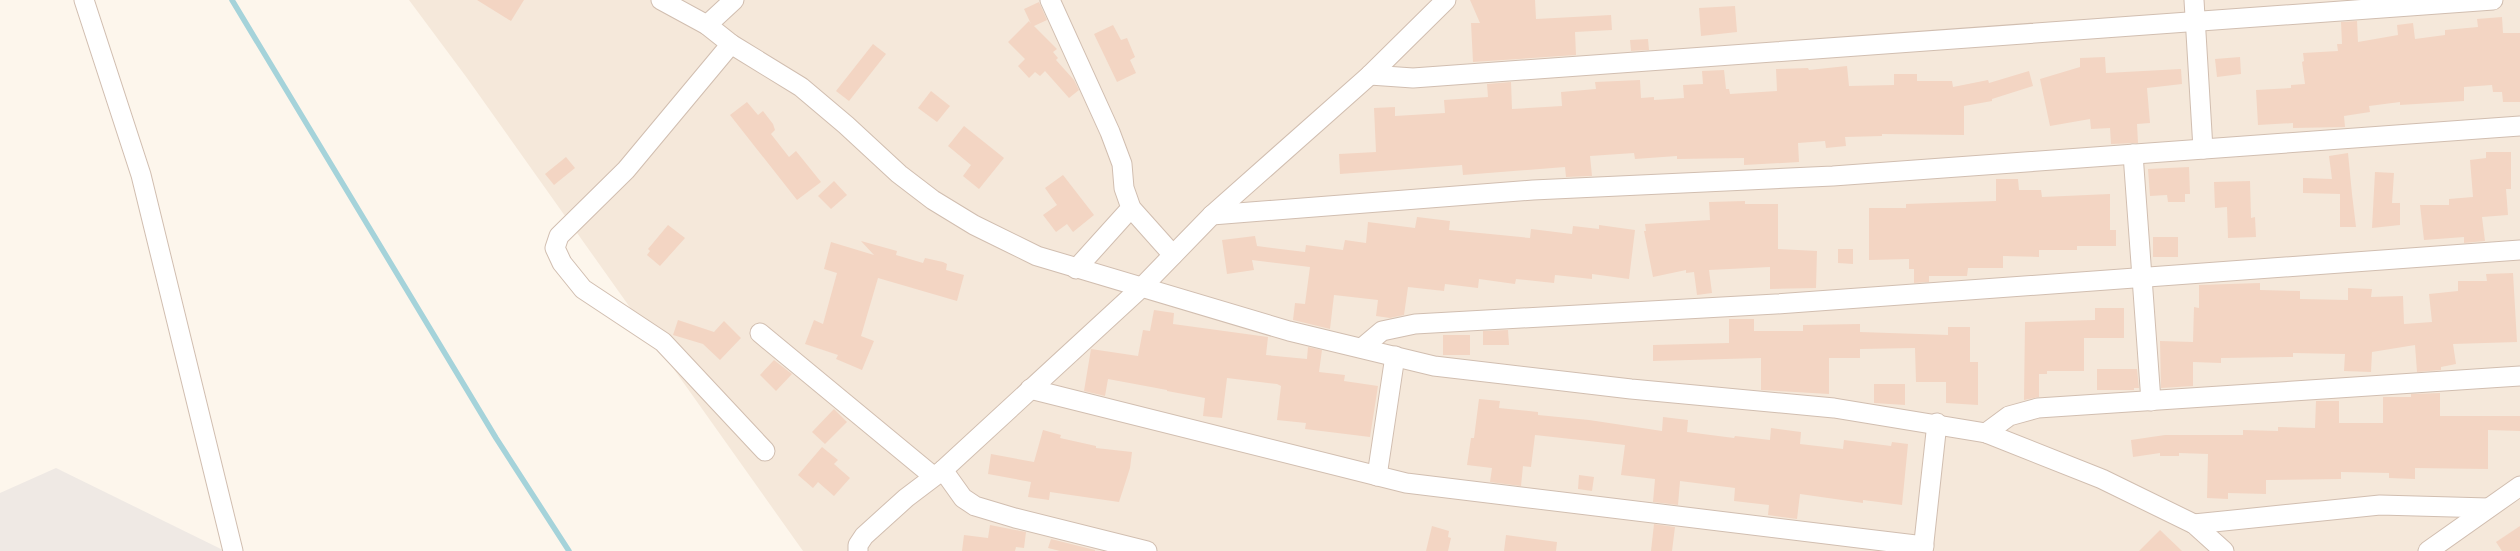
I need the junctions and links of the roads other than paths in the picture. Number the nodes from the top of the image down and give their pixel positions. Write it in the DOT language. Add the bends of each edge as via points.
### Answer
graph roads {
  1 [pos="84,0"];
  2 [pos="661,0"];
  3 [pos="734,0"];
  4 [pos="1050,0"];
  5 [pos="1446,0"];
  6 [pos="2194,0"];
  7 [pos="2493,0"];
  8 [pos="2196,22"];
  9 [pos="707,25"];
  10 [pos="731,44"];
  11 [pos="1370,75"];
  12 [pos="2520,126"];
  13 [pos="2203,149"];
  14 [pos="2133,154"];
  15 [pos="1131,208"];
  16 [pos="1212,215"];
  17 [pos="2520,250"];
  18 [pos="1173,255"];
  19 [pos="1076,269"];
  20 [pos="2143,278"];
  21 [pos="1143,286"];
  22 [pos="760,333"];
  23 [pos="1363,347"];
  24 [pos="1395,356"];
  25 [pos="2520,376"];
  26 [pos="1030,389"];
  27 [pos="2151,401"];
  28 [pos="1937,423"];
  29 [pos="1986,433"];
  30 [pos="765,451"];
  31 [pos="938,473"];
  32 [pos="1377,476"];
  33 [pos="2520,486"];
  34 [pos="2488,508"];
  35 [pos="2194,524"];
  36 [pos="1923,548"];
  37 [pos="233,551"];
  38 [pos="858,551"];
  39 [pos="1147,551"];
  40 [pos="2224,551"];
  41 [pos="2428,551"];
  1 -- 37 [label="street" via="141,175"];
  2 -- 9 [label="street"];
  3 -- 9 [label="street"];
  4 -- 15 [label="street" via="1110,132 1122,164 1124,188"];
  5 -- 11 [label="street"];
  6 -- 8 [label="street"];
  7 -- 8 [label="street"];
  8 -- 11 [label="street" via="1423,77"];
  8 -- 13 [label="street"];
  9 -- 10 [label="street"];
  10 -- 19 [label="street" via="800,87 933,200 1008,243"];
  10 -- 30 [label="street" via="626,170 559,236 555,248 583,290 663,342"];
  11 -- 16 [label="street"];
  12 -- 13 [label="street"];
  13 -- 14 [label="street"];
  14 -- 16 [label="street" via="1833,176 1534,190"];
  14 -- 20 [label="street"];
  15 -- 18 [label="street"];
  15 -- 19 [label="street"];
  16 -- 18 [label="street"];
  17 -- 20 [label="street"];
  18 -- 21 [label="street"];
  19 -- 21 [label="street"];
  20 -- 23 [label="street" via="1776,304 1415,324 1382,331"];
  20 -- 27 [label="street"];
  21 -- 23 [label="street" via="1289,331"];
  21 -- 26 [label="street"];
  22 -- 31 [label="street"];
  23 -- 24 [label="street"];
  24 -- 28 [label="street" via="1434,366 1834,408"];
  24 -- 32 [label="street"];
  25 -- 27 [label="street"];
  26 -- 31 [label="street"];
  26 -- 32 [label="street"];
  27 -- 29 [label="street" via="2038,408 2009,416"];
  28 -- 29 [label="street"];
  28 -- 36 [label="street"];
  29 -- 35 [label="street" via="2102,479"];
  31 -- 38 [label="street" via="864,536"];
  31 -- 39 [label="street" via="975,506"];
  32 -- 36 [label="street" via="1406,483"];
  33 -- 34 [label="street"];
  34 -- 35 [label="street" via="2380,505"];
  34 -- 41 [label="street"];
  35 -- 40 [label="street"];
}
